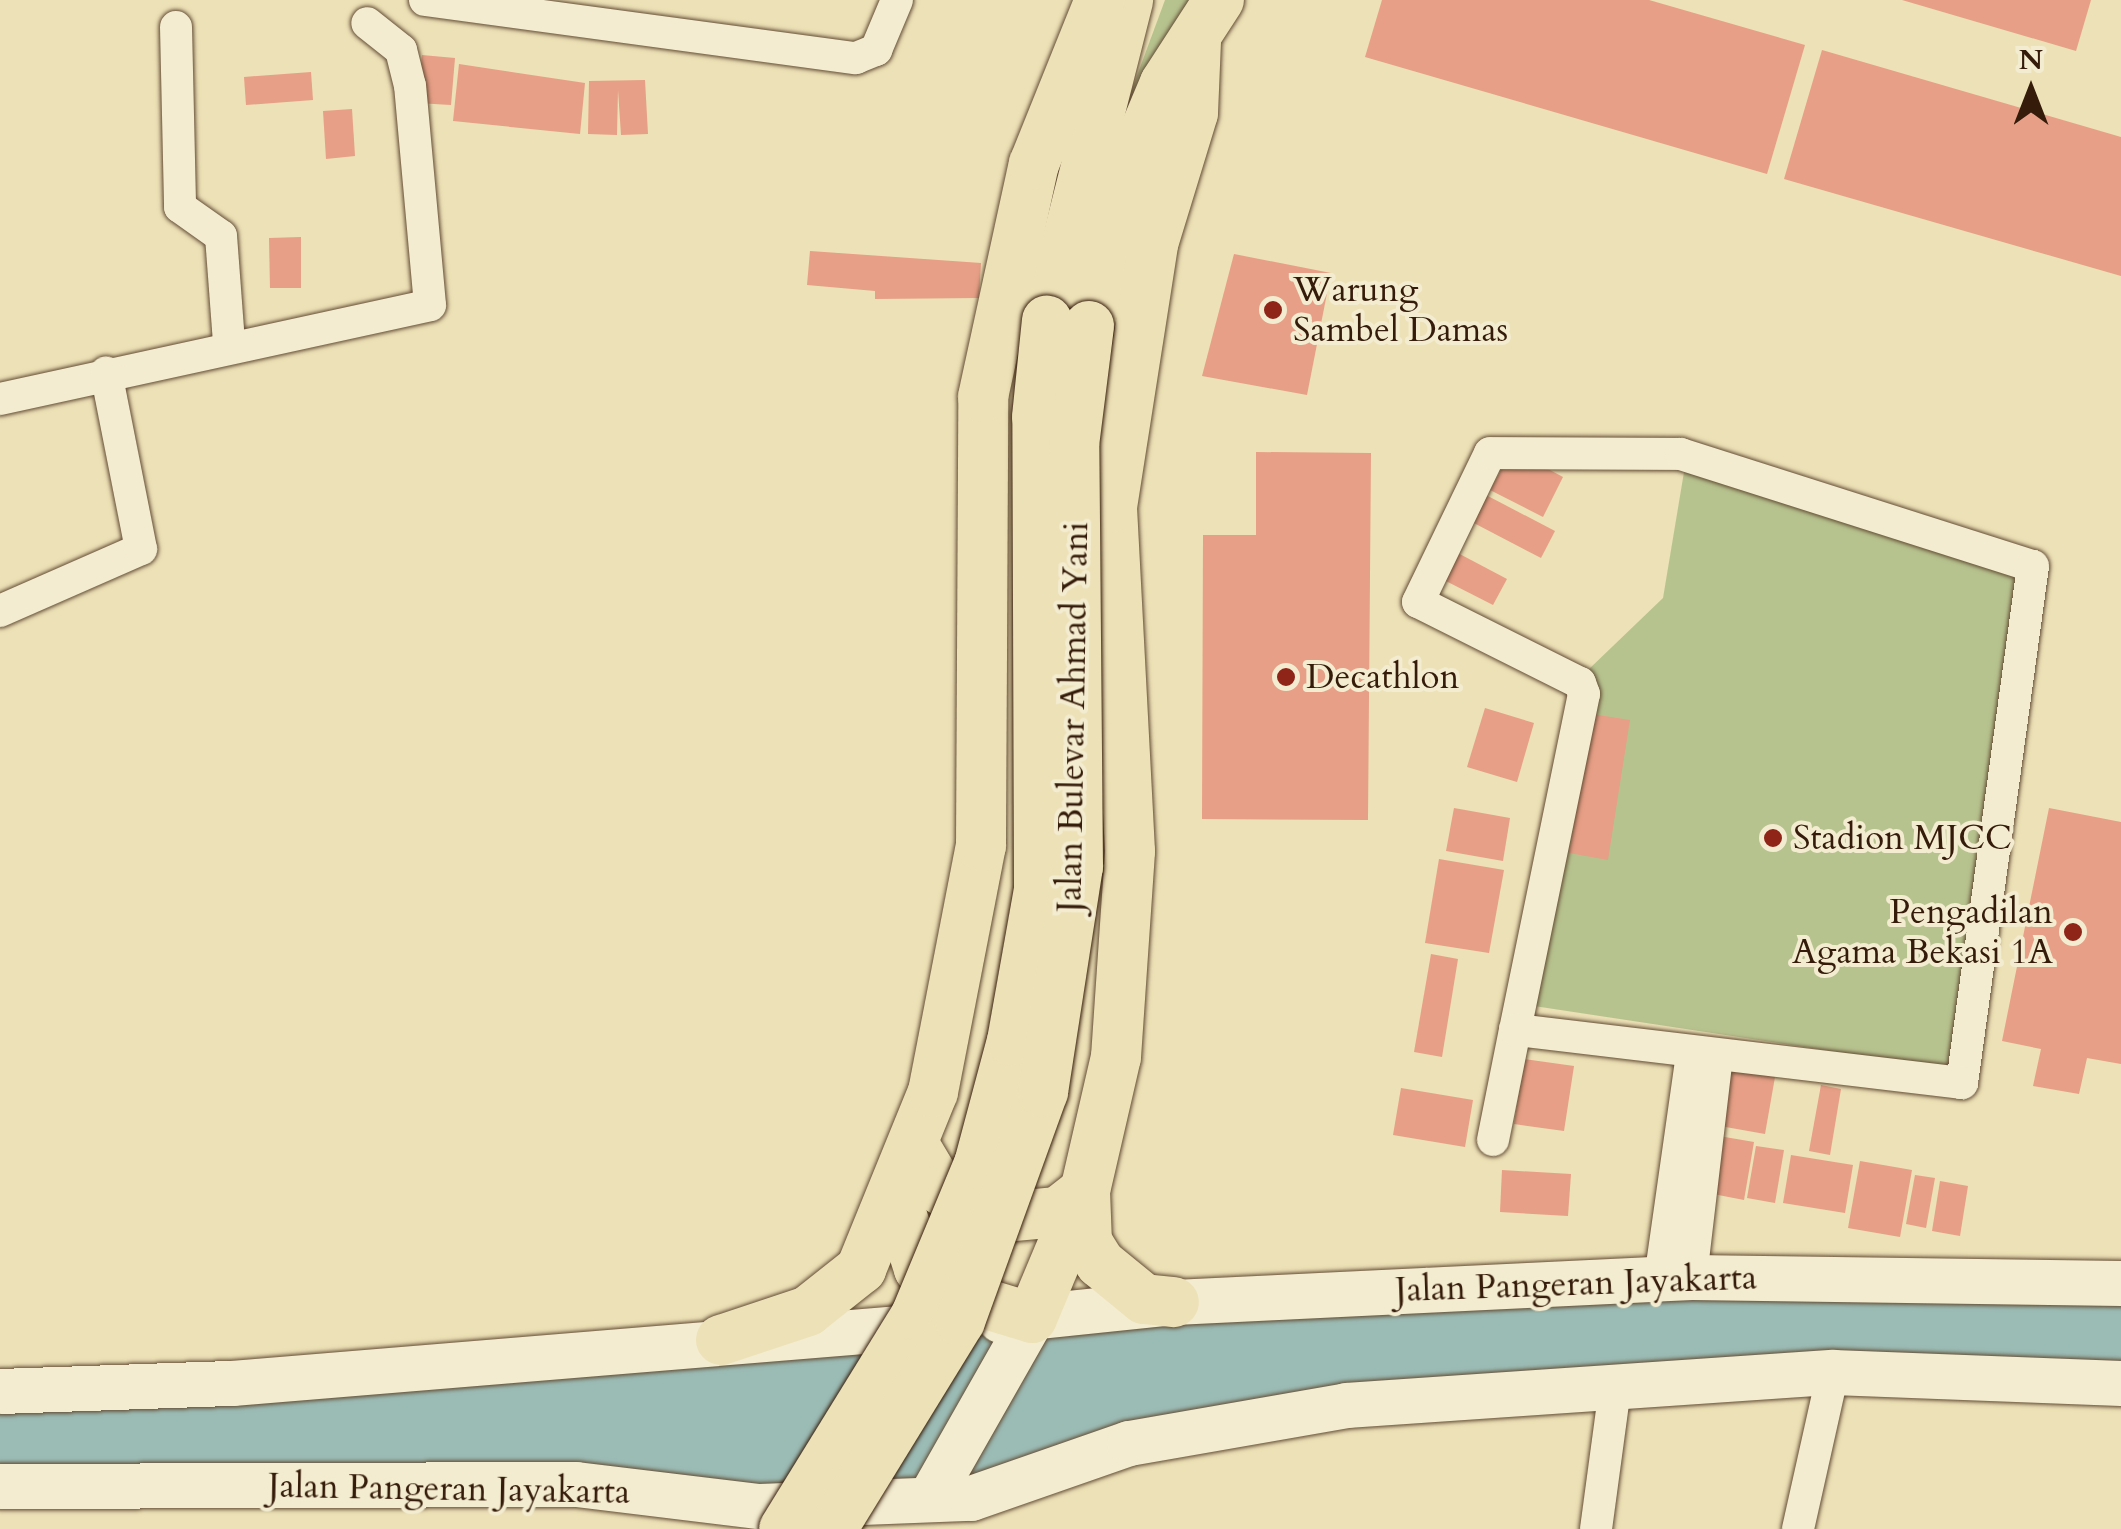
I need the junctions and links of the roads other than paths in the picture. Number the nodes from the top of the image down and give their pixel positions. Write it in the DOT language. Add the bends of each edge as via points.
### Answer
graph roads {
  1 [pos="425,0"];
  2 [pos="897,0"];
  3 [pos="1100,0"];
  4 [pos="1128,0"];
  5 [pos="1207,21"];
  6 [pos="367,23"];
  7 [pos="176,28"];
  8 [pos="1068,324"];
  9 [pos="229,342"];
  10 [pos="106,372"];
  11 [pos="0,399"];
  12 [pos="0,611"];
  13 [pos="1515,1030"];
  14 [pos="1705,1055"];
  15 [pos="1493,1140"];
  16 [pos="914,1145"];
  17 [pos="1085,1191"];
  18 [pos="896,1200"];
  19 [pos="1676,1278"];
  20 [pos="2121,1284"];
  21 [pos="1174,1302"];
  22 [pos="1026,1334"];
  23 [pos="721,1340"];
  24 [pos="1832,1372"];
  25 [pos="2120,1380"];
  26 [pos="1616,1382"];
  27 [pos="0,1391"];
  28 [pos="0,1486"];
  29 [pos="929,1498"];
  30 [pos="784,1529"];
  31 [pos="832,1529"];
  32 [pos="1596,1529"];
  33 [pos="1798,1529"];
  1 -- 2 [label="street" via="856,58 876,50"];
  3 -- 16 [label="main road" via="1034,164 983,397 980,846 948,1040"];
  4 -- 8 [label="main road, Jalan Bulevar Ahmad Yani"];
  5 -- 8 [label="main road, Jalan Bulevar Ahmad Yani" via="1165,83"];
  5 -- 17 [label="main road" via="1193,113 1153,244 1112,507 1130,851 1116,1056"];
  6 -- 9 [label="street" via="402,50 430,305"];
  7 -- 9 [label="street" via="180,207 221,236"];
  8 -- 30 [label="main road, Jalan Bulevar Ahmad Yani, bridge" via="1037,417 1039,889 1012,1042 978,1164 916,1315"];
  8 -- 31 [label="main road, Jalan Bulevar Ahmad Yani, bridge" via="1078,867 1043,1092 960,1321"];
  9 -- 10 [label="street"];
  10 -- 11 [label="street"];
  10 -- 12 [label="street" via="140,549"];
  13 -- 14 [label="street"];
  13 -- 14 [label="street" via="1584,694 1580,684 1418,602 1490,453 1681,454 2024,559 2036,577 1966,1077 1956,1084"];
  13 -- 15 [label="street"];
  14 -- 19 [label="street"];
  16 -- 17 [label="main road" via="941,1190 992,1218 1058,1212"];
  16 -- 18 [label="main road"];
  17 -- 21 [label="main road" via="1087,1242 1100,1263 1144,1298"];
  17 -- 22 [label="main road"];
  18 -- 22 [label="main road" via="920,1269 940,1290"];
  18 -- 23 [label="main road" via="838,1293"];
  19 -- 20 [label="street, Jalan Pangeran Jayakarta"];
  19 -- 21 [label="street, Jalan Pangeran Jayakarta"];
  21 -- 22 [label="street, Jalan Pangeran Jayakarta"];
  22 -- 23 [label="street, Jalan Pangeran Jayakarta"];
  22 -- 29 [label="street"];
  23 -- 27 [label="street, Jalan Pangeran Jayakarta" via="232,1383"];
  24 -- 25 [label="street, Jalan Pangeran Jayakarta"];
  24 -- 26 [label="street, Jalan Pangeran Jayakarta"];
  24 -- 33 [label="street"];
  26 -- 29 [label="street, Jalan Pangeran Jayakarta" via="1263,1414 1130,1442 971,1498"];
  26 -- 32 [label="street"];
  28 -- 29 [label="street, Jalan Pangeran Jayakarta" via="576,1484 759,1506"];
}
